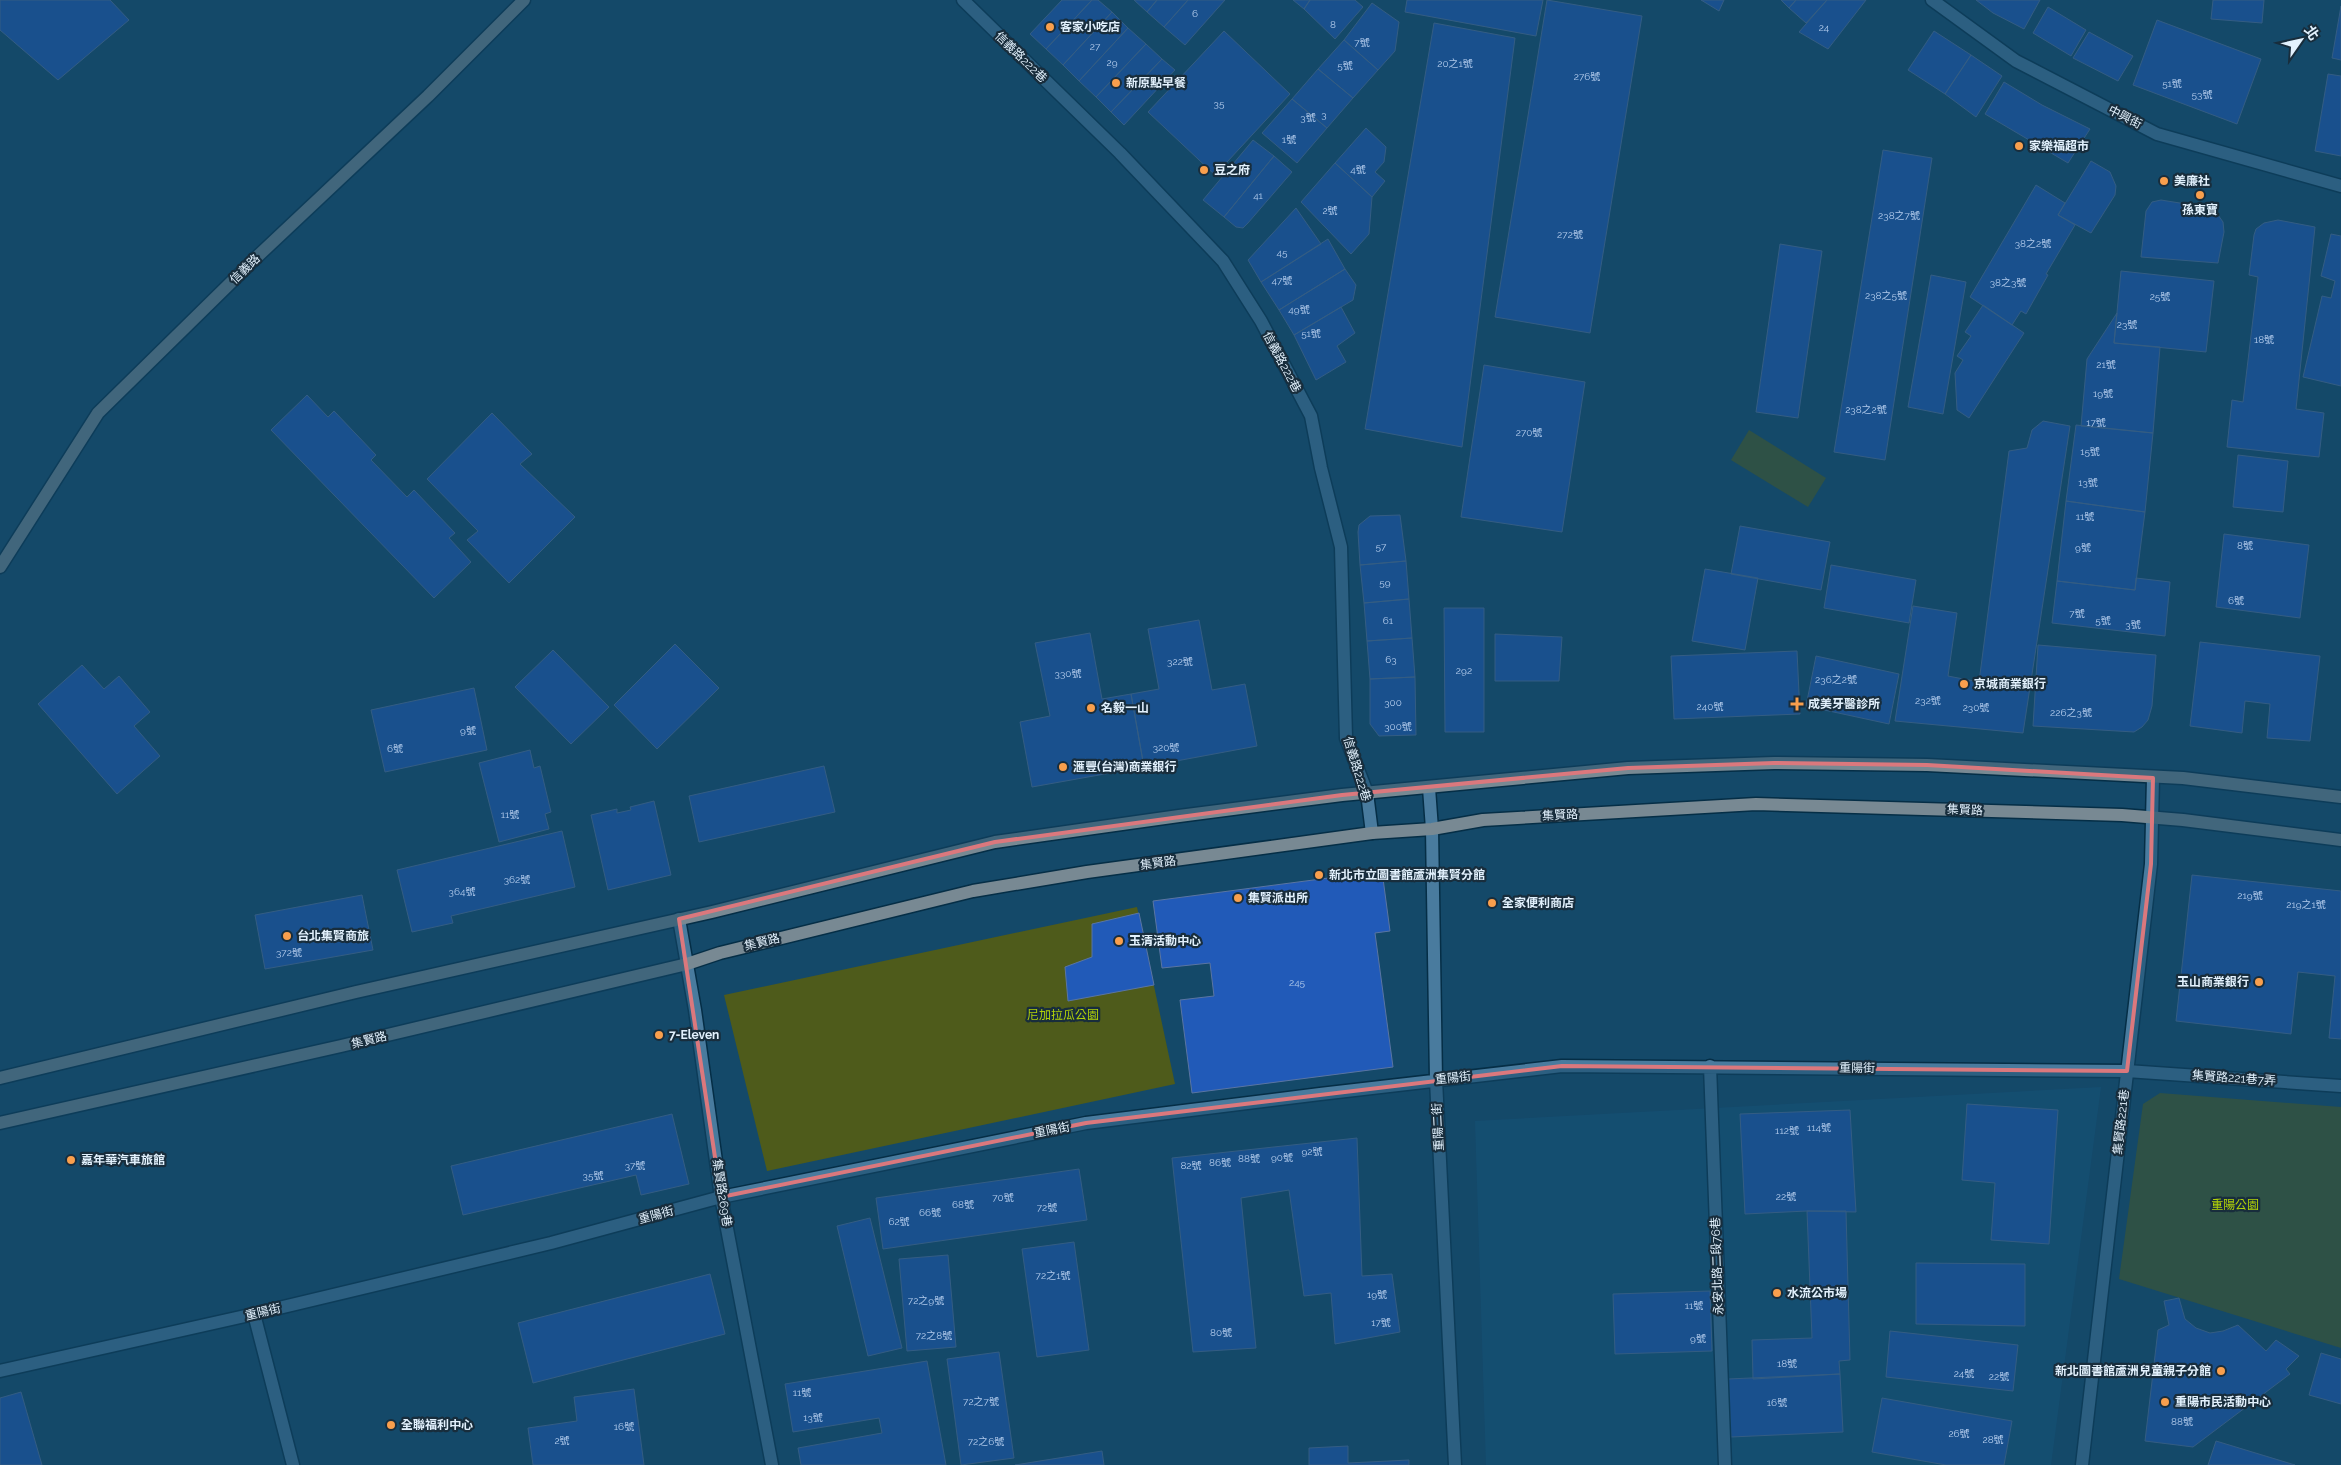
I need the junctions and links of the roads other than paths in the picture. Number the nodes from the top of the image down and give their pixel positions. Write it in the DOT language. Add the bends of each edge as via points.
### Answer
graph roads {
  1 [pos="524,0"];
  2 [pos="962,0"];
  3 [pos="1932,0"];
  4 [pos="2341,186"];
  5 [pos="0,567"];
  6 [pos="2153,778"];
  7 [pos="1429,788"];
  8 [pos="1367,793"];
  9 [pos="2341,797"];
  10 [pos="2153,817"];
  11 [pos="1432,829"];
  12 [pos="1372,833"];
  13 [pos="2341,840"];
  14 [pos="679,919"];
  15 [pos="687,964"];
  16 [pos="1710,1066"];
  17 [pos="2127,1071"];
  18 [pos="0,1078"];
  19 [pos="1436,1080"];
  20 [pos="2341,1086"];
  21 [pos="0,1123"];
  22 [pos="721,1196"];
  23 [pos="254,1314"];
  24 [pos="0,1371"];
  25 [pos="293,1465"];
  26 [pos="772,1465"];
  27 [pos="1455,1465"];
  28 [pos="1725,1465"];
  29 [pos="2082,1465"];
  1 -- 5 [label="main road, 信義路" via="98,413"];
  2 -- 8 [label="street, 信義路222巷" via="1120,153 1223,260 1261,321 1311,416 1342,547 1346,738"];
  3 -- 4 [label="street, 中興街" via="2016,61 2156,134"];
  6 -- 7 [label="main road" via="1927,765 1774,763 1628,768"];
  6 -- 9 [label="main road" via="2183,778"];
  6 -- 10 [label="street, 集賢路221巷"];
  7 -- 8 [label="main road"];
  7 -- 11 [label="street, 重陽二街"];
  8 -- 12 [label="street, 信義路222巷"];
  8 -- 14 [label="main road" via="995,842"];
  10 -- 11 [label="main road, 集賢路" via="1756,804 1483,820"];
  10 -- 13 [label="main road, 集賢路"];
  10 -- 17 [label="street, 集賢路221巷" via="2151,864"];
  11 -- 12 [label="main road, 集賢路"];
  11 -- 19 [label="street, 重陽二街"];
  12 -- 15 [label="main road, 集賢路" via="973,891"];
  14 -- 15 [label="street, 集賢路269巷"];
  14 -- 18 [label="main road" via="356,992"];
  15 -- 21 [label="main road, 集賢路"];
  15 -- 22 [label="street, 集賢路269巷"];
  16 -- 17 [label="street, 重陽街"];
  16 -- 19 [label="street, 重陽街" via="1562,1066"];
  16 -- 28 [label="street, 永安北路二段76巷"];
  17 -- 20 [label="street, 集賢路221巷7弄"];
  17 -- 29 [label="street, 集賢路221巷"];
  19 -- 22 [label="street, 重陽街" via="1086,1123"];
  19 -- 27 [label="street, 重陽二街"];
  22 -- 23 [label="street, 重陽街" via="551,1243"];
  22 -- 26 [label="street, 集賢路269巷"];
  23 -- 24 [label="street, 重陽街"];
  23 -- 25 [label="street"];
}
